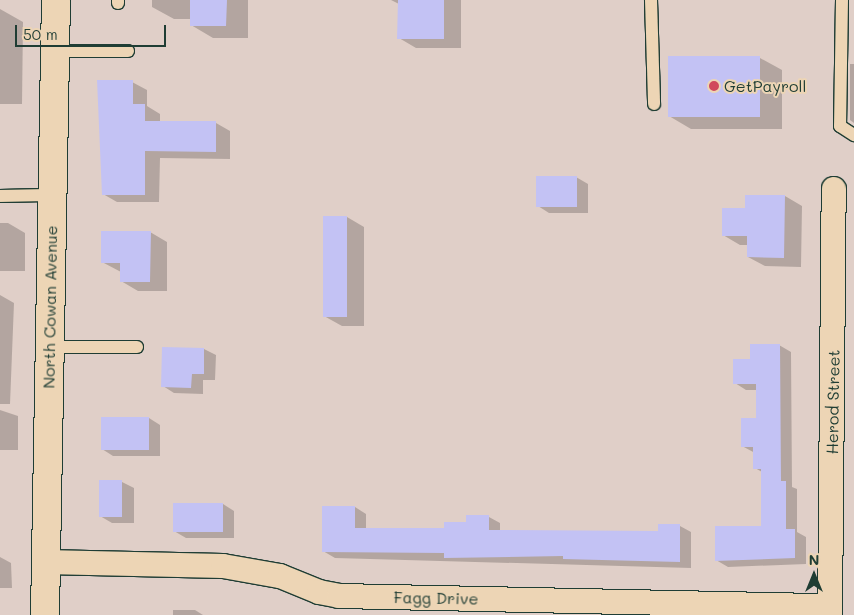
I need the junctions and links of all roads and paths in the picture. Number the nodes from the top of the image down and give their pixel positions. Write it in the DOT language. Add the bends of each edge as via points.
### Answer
graph roads {
  1 [pos="56,0"];
  2 [pos="651,0"];
  3 [pos="842,0"];
  4 [pos="55,50"];
  5 [pos="848,50"];
  6 [pos="128,51"];
  7 [pos="654,104"];
  8 [pos="854,136"];
  9 [pos="834,189"];
  10 [pos="52,195"];
  11 [pos="0,196"];
  12 [pos="50,347"];
  13 [pos="137,347"];
  14 [pos="46,562"];
  15 [pos="830,610"];
  16 [pos="45,615"];
  1 -- 4 [label="street, North Cowan Avenue"];
  2 -- 7 [label="lane"];
  3 -- 5 [label="lane"];
  4 -- 6 [label="lane"];
  4 -- 10 [label="street, North Cowan Avenue"];
  5 -- 8 [label="lane" via="840,126 849,136"];
  9 -- 15 [label="street, Herod Street"];
  10 -- 11 [label="lane"];
  10 -- 12 [label="street, North Cowan Avenue"];
  12 -- 13 [label="lane"];
  12 -- 14 [label="street, North Cowan Avenue"];
  14 -- 15 [label="street, Fagg Drive" via="223,566 280,576 319,592 339,596"];
  14 -- 16 [label="street, North Cowan Avenue"];
}
